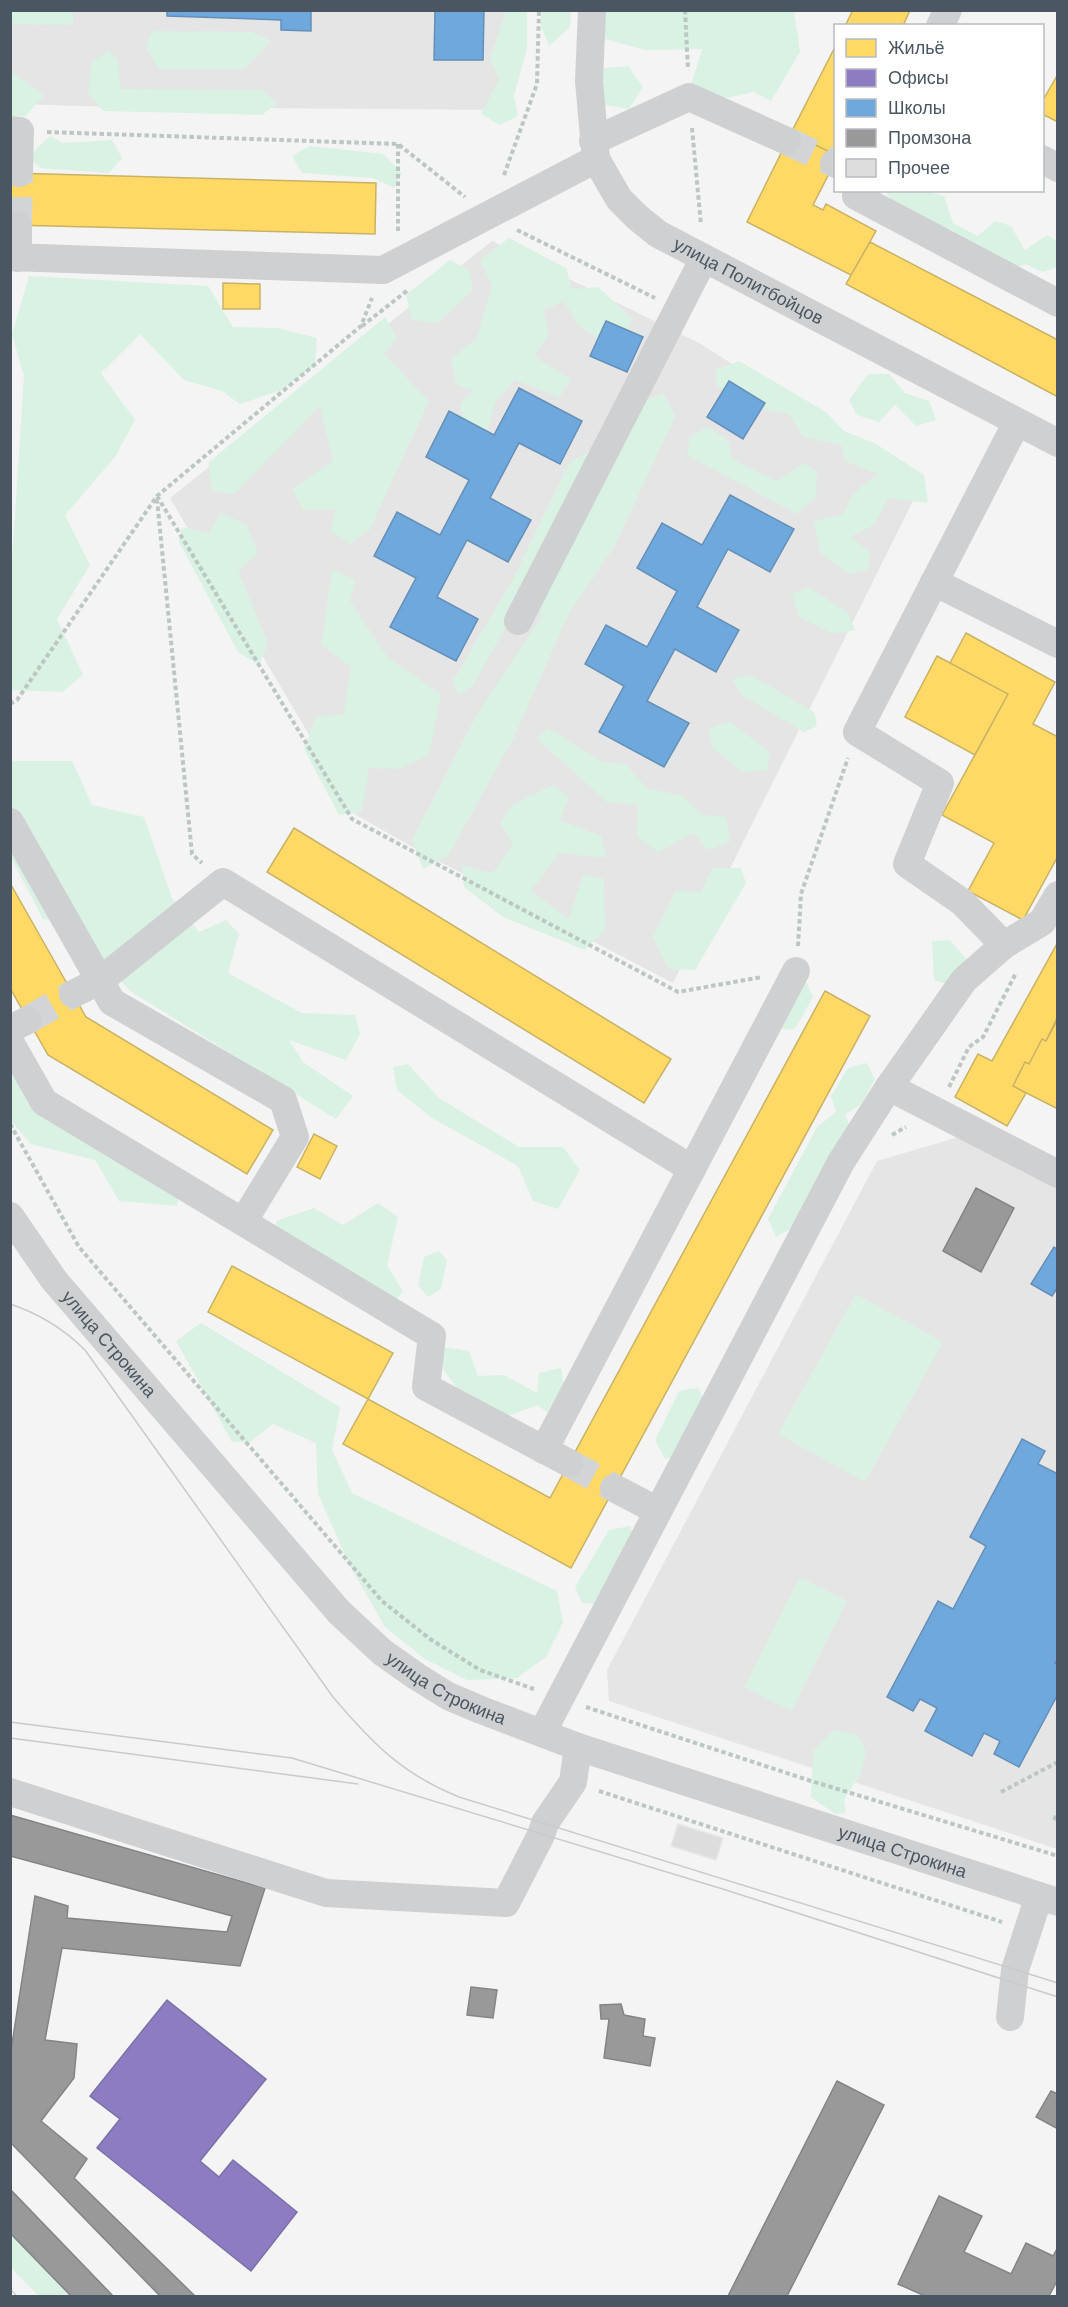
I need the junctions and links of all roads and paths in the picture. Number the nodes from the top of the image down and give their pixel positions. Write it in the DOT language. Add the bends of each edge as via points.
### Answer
graph roads {
  1 [pos="539,10"];
  2 [pos="592,10"];
  3 [pos="685,10"];
  4 [pos="948,10"];
  5 [pos="941,24"];
  6 [pos="689,97"];
  7 [pos="15,131"];
  8 [pos="787,141"];
  9 [pos="398,144"];
  10 [pos="594,150"];
  11 [pos="1044,160"];
  12 [pos="1058,168"];
  13 [pos="19,173"];
  14 [pos="858,192"];
  15 [pos="489,216"];
  16 [pos="18,225"];
  17 [pos="14,258"];
  18 [pos="704,258"];
  19 [pos="383,270"];
  20 [pos="1058,303"];
  21 [pos="678,309"];
  22 [pos="1017,422"];
  23 [pos="1058,443"];
  24 [pos="157,496"];
  25 [pos="934,582"];
  26 [pos="518,621"];
  27 [pos="1058,644"];
  28 [pos="10,704"];
  29 [pos="857,732"];
  30 [pos="10,822"];
  31 [pos="223,882"];
  32 [pos="1058,895"];
  33 [pos="1012,955"];
  34 [pos="796,970"];
  35 [pos="100,980"];
  36 [pos="73,994"];
  37 [pos="10,1042"];
  38 [pos="889,1087"];
  39 [pos="936,1112"];
  40 [pos="10,1124"];
  41 [pos="692,1168"];
  42 [pos="1058,1174"];
  43 [pos="10,1216"];
  44 [pos="243,1222"];
  45 [pos="544,1450"];
  46 [pos="568,1463"];
  47 [pos="614,1488"];
  48 [pos="658,1511"];
  49 [pos="560,1698"];
  50 [pos="542,1733"];
  51 [pos="578,1747"];
  52 [pos="1058,1762"];
  53 [pos="573,1782"];
  54 [pos="10,1792"];
  55 [pos="1001,1792"];
  56 [pos="1058,1812"];
  57 [pos="1054,1820"];
  58 [pos="1058,1856"];
  59 [pos="1048,1899"];
  60 [pos="1028,1930"];
  61 [pos="1010,2017"];
  1 -- 15 [label="path" via="537,84"];
  2 -- 10 [label="street, улица Политбойцов" via="589,81"];
  3 -- 6 [label="path"];
  4 -- 5 [label="street"];
  6 -- 8 [label="street"];
  6 -- 10 [label="street"];
  6 -- 18 [label="path"];
  7 -- 9 [label="path"];
  7 -- 13 [label="street"];
  9 -- 15 [label="path"];
  9 -- 19 [label="path" via="398,231"];
  10 -- 15 [label="street"];
  10 -- 18 [label="street, улица Политбойцов" via="619,199 637,217 658,234"];
  11 -- 12 [label="street"];
  14 -- 20 [label="street" via="856,196"];
  15 -- 19 [label="street"];
  15 -- 21 [label="path"];
  16 -- 17 [label="street"];
  17 -- 19 [label="street"];
  18 -- 21 [label="street"];
  18 -- 22 [label="street, улица Политбойцов"];
  19 -- 24 [label="path" via="361,326"];
  21 -- 26 [label="street"];
  22 -- 23 [label="street, улица Политбойцов"];
  22 -- 25 [label="street"];
  24 -- 28 [label="path" via="17,700"];
  24 -- 31 [label="path" via="192,854"];
  24 -- 34 [label="path" via="352,819 678,992"];
  25 -- 27 [label="street"];
  25 -- 29 [label="street"];
  29 -- 33 [label="street" via="940,783 907,864 962,902"];
  29 -- 34 [label="path" via="801,894"];
  30 -- 35 [label="street"];
  31 -- 35 [label="street"];
  31 -- 41 [label="street"];
  32 -- 33 [label="street" via="1042,922"];
  33 -- 38 [label="street" via="964,980"];
  33 -- 39 [label="path" via="983,1037 969,1047"];
  34 -- 41 [label="street"];
  35 -- 36 [label="street"];
  35 -- 44 [label="street" via="112,1002 283,1100 295,1137"];
  37 -- 44 [label="street" via="44,1102"];
  38 -- 39 [label="street"];
  38 -- 48 [label="street" via="841,1162"];
  39 -- 42 [label="street"];
  40 -- 49 [label="path" via="79,1247 382,1601 430,1639 480,1670"];
  41 -- 45 [label="street"];
  43 -- 50 [label="street, улица Строкина" via="54,1280 339,1612 382,1652 448,1696"];
  44 -- 45 [label="street" via="432,1336 426,1387"];
  45 -- 46 [label="street"];
  47 -- 48 [label="street"];
  48 -- 49 [label="street"];
  49 -- 50 [label="street"];
  49 -- 58 [label="path" via="808,1780"];
  50 -- 51 [label="street, улица Строкина"];
  51 -- 53 [label="street"];
  51 -- 59 [label="street, улица Строкина"];
  52 -- 55 [label="path"];
  53 -- 54 [label="street" via="545,1823 506,1903 326,1893"];
  53 -- 60 [label="path"];
  56 -- 57 [label="path"];
  59 -- 60 [label="street"];
  60 -- 61 [label="street" via="1015,1970"];
}
